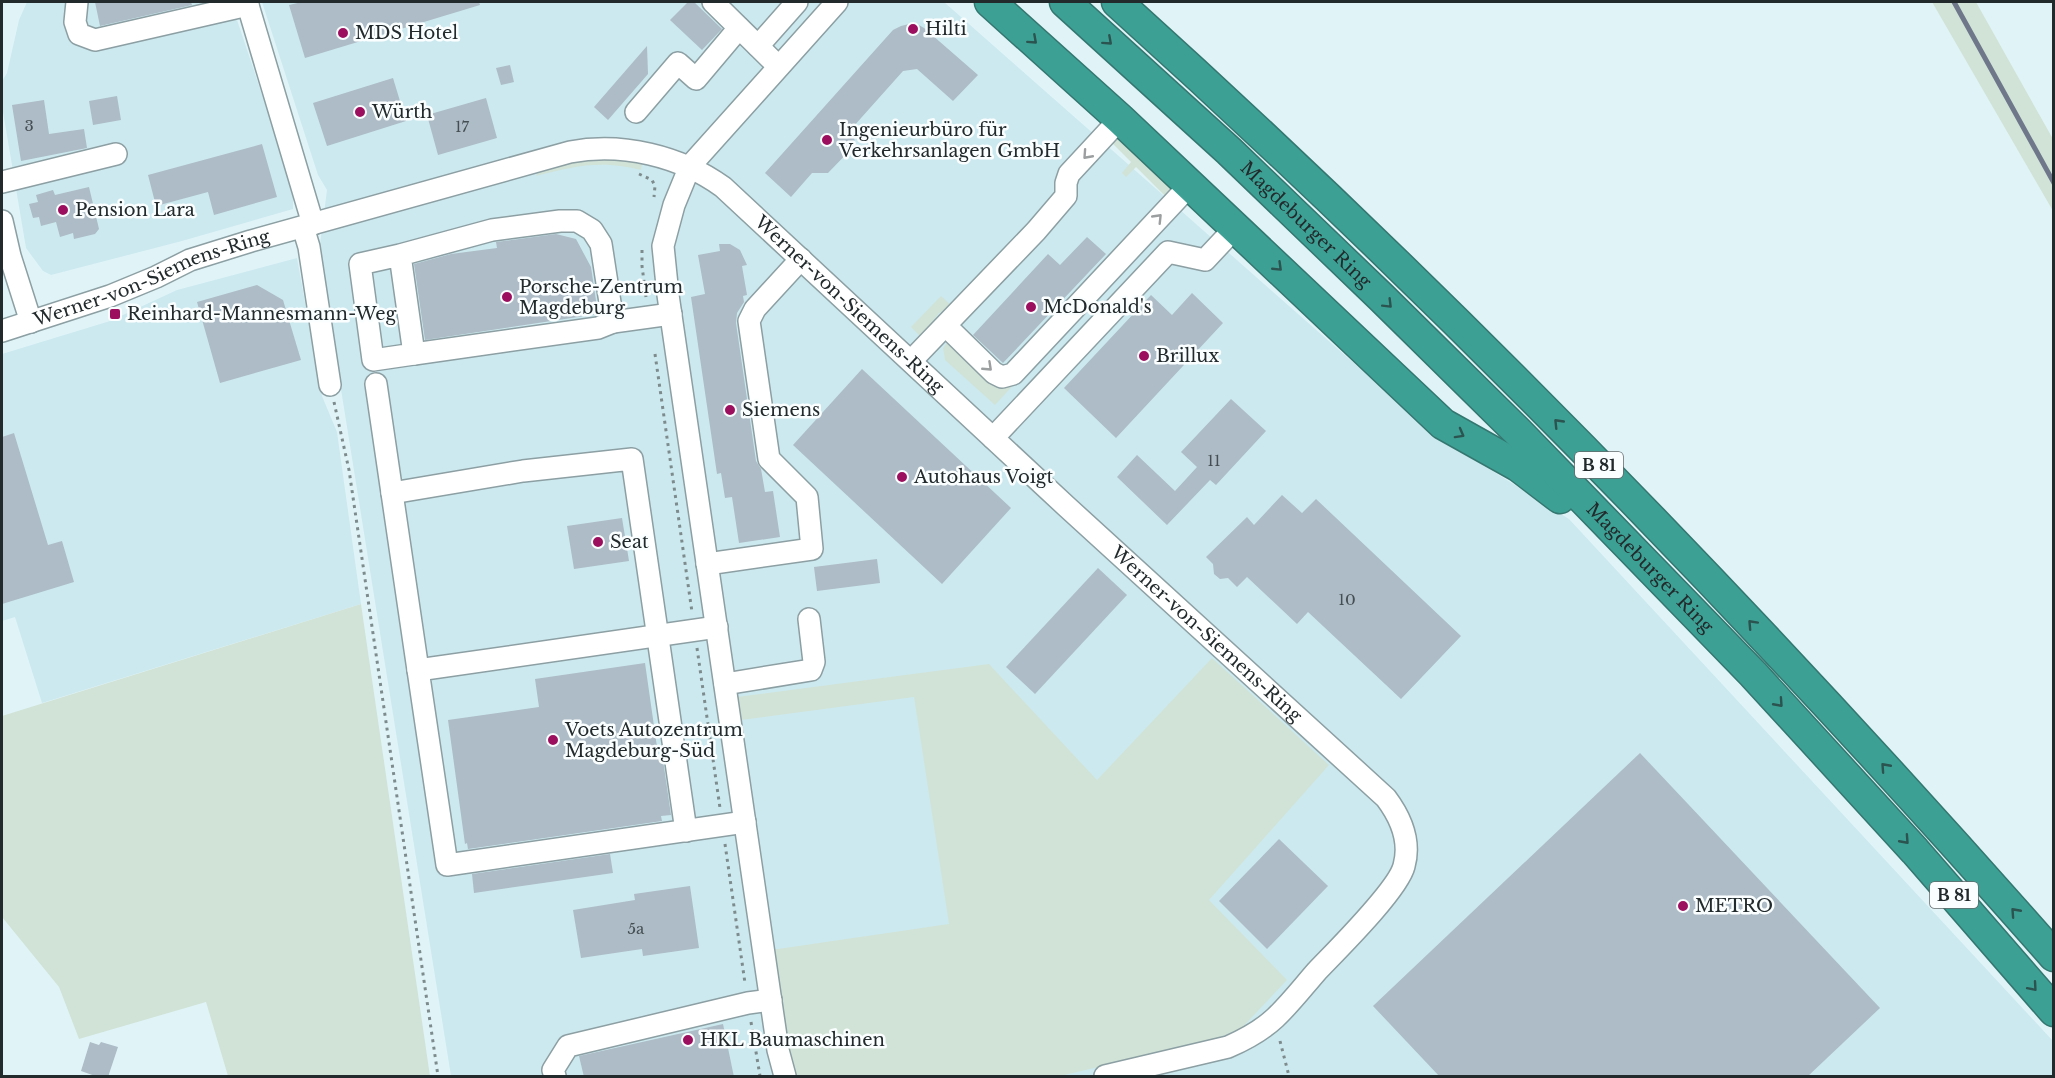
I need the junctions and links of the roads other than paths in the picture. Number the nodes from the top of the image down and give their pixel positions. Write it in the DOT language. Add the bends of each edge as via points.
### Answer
graph roads {
  1 [pos="76,2"];
  2 [pos="713,2"];
  3 [pos="797,2"];
  4 [pos="837,2"];
  5 [pos="990,2"];
  6 [pos="1065,2"];
  7 [pos="1117,2"];
  8 [pos="247,3"];
  9 [pos="740,28"];
  10 [pos="758,46"];
  11 [pos="778,66"];
  12 [pos="636,112"];
  13 [pos="1120,119"];
  14 [pos="116,154"];
  15 [pos="690,166"];
  16 [pos="2,182"];
  17 [pos="1191,184"];
  18 [pos="2,221"];
  19 [pos="308,225"];
  20 [pos="1236,226"];
  21 [pos="400,255"];
  22 [pos="801,260"];
  23 [pos="671,314"];
  24 [pos="31,322"];
  25 [pos="613,322"];
  26 [pos="946,326"];
  27 [pos="2,331"];
  28 [pos="414,354"];
  29 [pos="910,361"];
  30 [pos="375,384"];
  31 [pos="330,385"];
  32 [pos="993,438"];
  33 [pos="392,493"];
  34 [pos="707,564"];
  35 [pos="1651,570"];
  36 [pos="809,619"];
  37 [pos="717,627"];
  38 [pos="658,635"];
  39 [pos="418,670"];
  40 [pos="725,684"];
  41 [pos="746,822"];
  42 [pos="686,831"];
  43 [pos="2054,956"];
  44 [pos="771,1000"];
  45 [pos="2054,1011"];
  46 [pos="555,1077"];
  47 [pos="785,1077"];
  48 [pos="1106,1077"];
  1 -- 8 [label="street" via="79,34 95,40"];
  2 -- 9 [label="street"];
  3 -- 10 [label="street"];
  4 -- 11 [label="street"];
  5 -- 13 [label="highway, one-way"];
  6 -- 35 [label="highway, Magdeburger Ring / B 81, one-way" via="1381,297"];
  43 -- 7 [label="highway, Magdeburger Ring / B 81, one-way" via="1808,683 1532,397 1250,121"];
  8 -- 19 [label="street"];
  9 -- 10 [label="street"];
  9 -- 12 [label="street" via="696,79 678,63"];
  10 -- 11 [label="street"];
  11 -- 15 [label="street"];
  13 -- 17 [label="highway"];
  13 -- 26 [label="street, one-way" via="1070,174 1065,183 1066,196"];
  14 -- 16 [label="street"];
  15 -- 19 [label="street, Werner-von-Siemens-Ring" via="626,150 581,150"];
  15 -- 22 [label="street, Werner-von-Siemens-Ring" via="723,187"];
  15 -- 23 [label="street" via="674,204 663,246"];
  17 -- 20 [label="highway"];
  26 -- 17 [label="street, one-way" via="994,373 1011,375"];
  18 -- 24 [label="street"];
  19 -- 24 [label="street, Werner-von-Siemens-Ring" via="190,260 110,296"];
  19 -- 31 [label="street"];
  20 -- 32 [label="street" via="1205,260 1168,252"];
  20 -- 35 [label="highway, one-way" via="1443,424 1534,477 1608,544"];
  21 -- 25 [label="street" via="492,230 577,221 592,230 601,244"];
  21 -- 28 [label="street"];
  21 -- 28 [label="street" via="360,264 373,360"];
  22 -- 29 [label="street, Werner-von-Siemens-Ring"];
  22 -- 34 [label="street" via="755,309 749,321 770,459 807,497 812,549"];
  23 -- 25 [label="street"];
  23 -- 34 [label="street"];
  24 -- 27 [label="street, Werner-von-Siemens-Ring"];
  25 -- 28 [label="street" via="598,328"];
  26 -- 29 [label="street"];
  29 -- 32 [label="street, Werner-von-Siemens-Ring"];
  30 -- 33 [label="street"];
  32 -- 48 [label="street, Werner-von-Siemens-Ring" via="1386,798 1398,814 1406,839 1406,858 1399,878 1274,1019 1228,1047"];
  33 -- 38 [label="street" via="523,471 632,459"];
  33 -- 39 [label="street"];
  34 -- 37 [label="street"];
  35 -- 45 [label="highway, Magdeburger Ring / B 81, one-way" via="1754,674"];
  36 -- 40 [label="street" via="814,662 811,670"];
  37 -- 38 [label="street"];
  37 -- 40 [label="street"];
  38 -- 39 [label="street"];
  38 -- 42 [label="street"];
  39 -- 42 [label="street" via="447,865"];
  40 -- 41 [label="street"];
  41 -- 42 [label="street"];
  41 -- 44 [label="street"];
  44 -- 46 [label="street" via="568,1046 553,1070"];
  44 -- 47 [label="street"];
}
